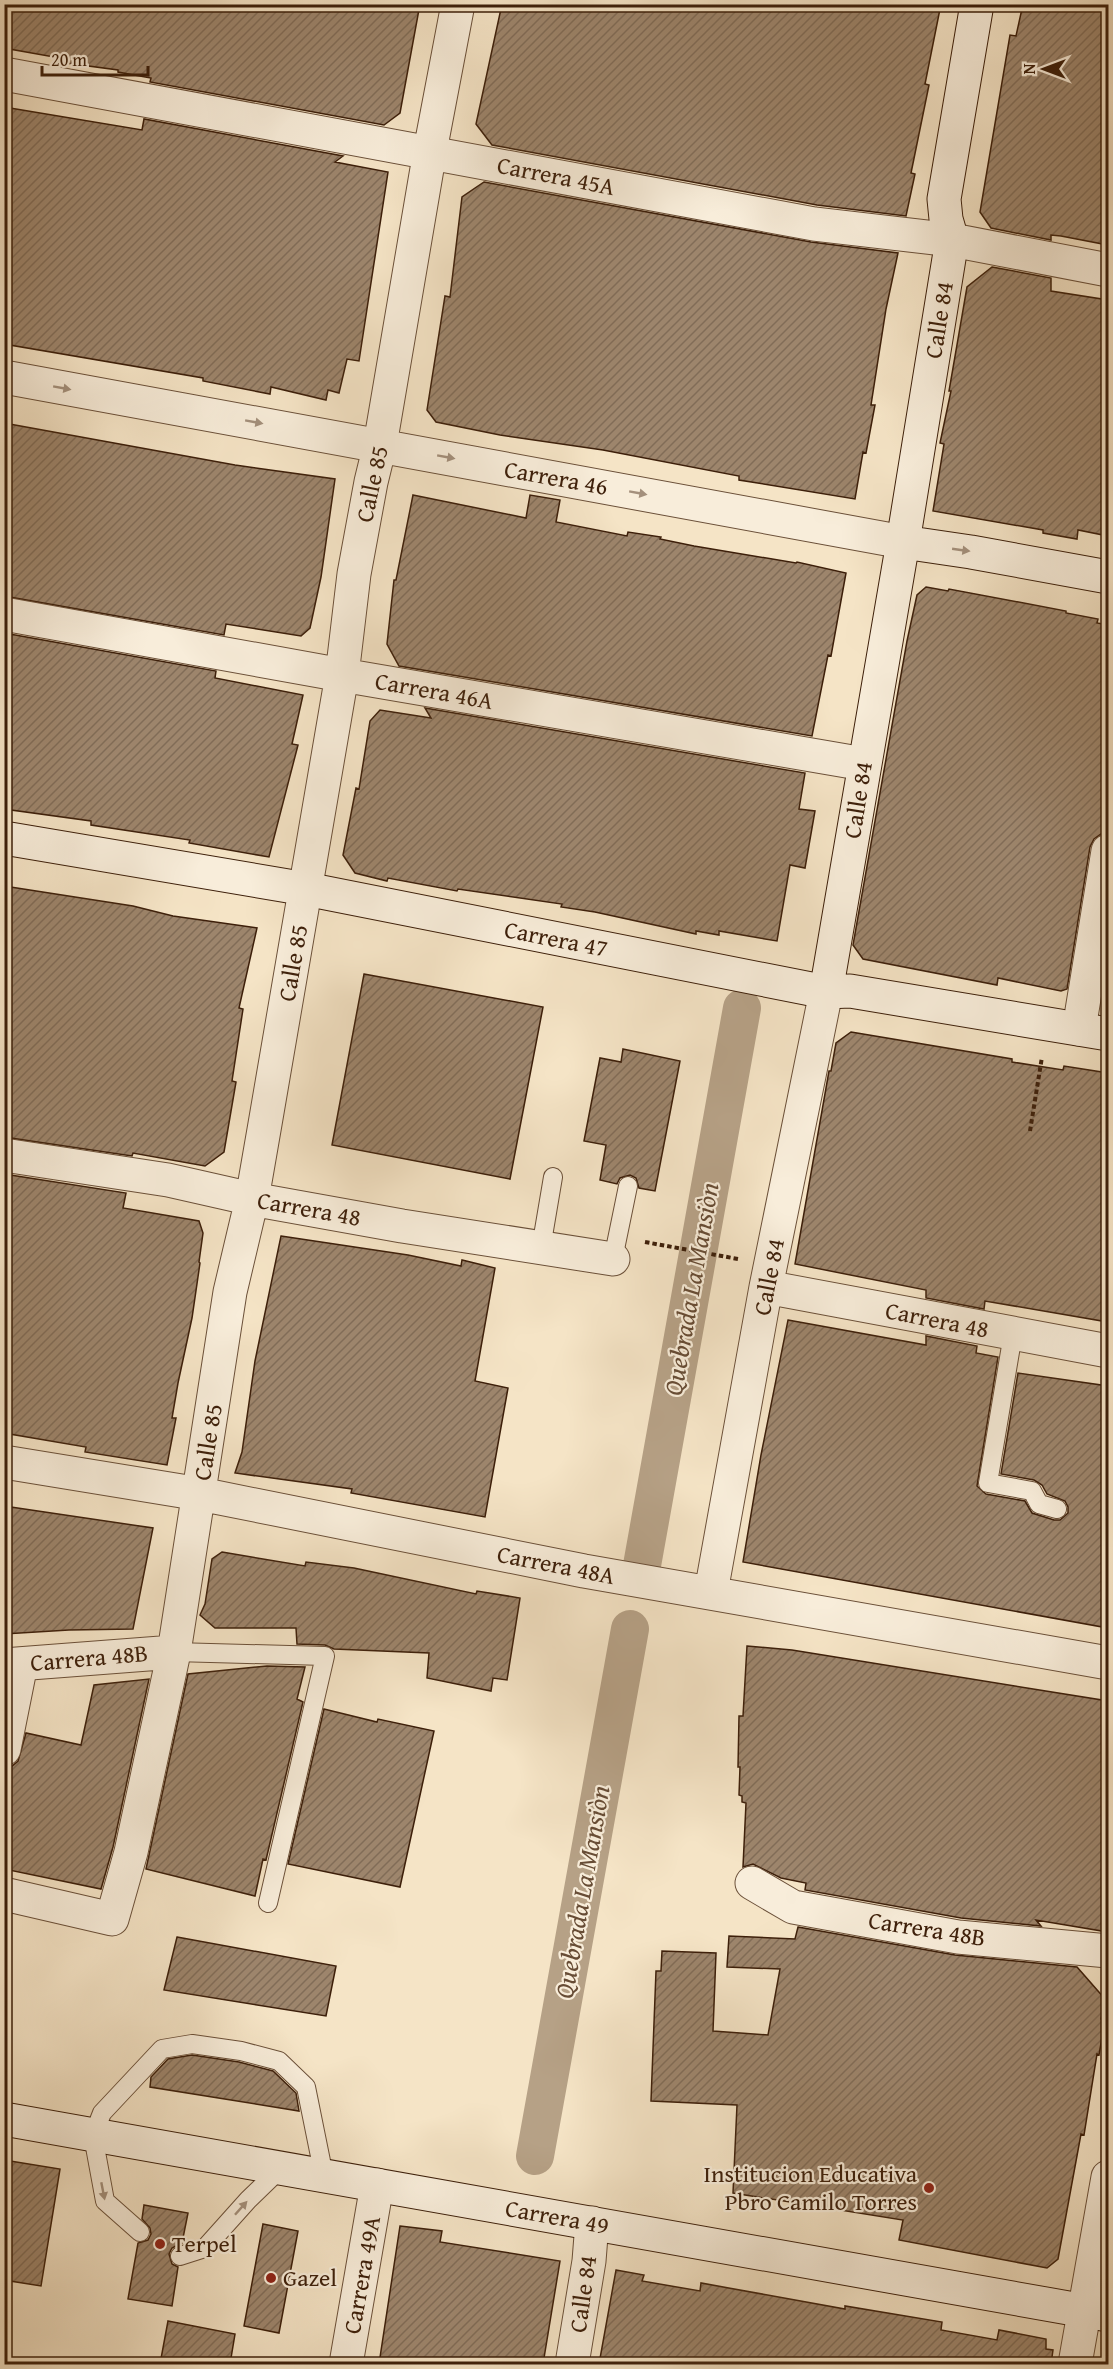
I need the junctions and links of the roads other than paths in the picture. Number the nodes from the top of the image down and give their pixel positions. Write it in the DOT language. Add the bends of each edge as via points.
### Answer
graph roads {
  1 [pos="458,4"];
  2 [pos="977,4"];
  3 [pos="4,74"];
  4 [pos="430,151"];
  5 [pos="952,240"];
  6 [pos="1108,270"];
  7 [pos="4,377"];
  8 [pos="380,445"];
  9 [pos="903,542"];
  10 [pos="1108,578"];
  11 [pos="4,614"];
  12 [pos="342,675"];
  13 [pos="864,764"];
  14 [pos="4,838"];
  15 [pos="1108,851"];
  16 [pos="306,889"];
  17 [pos="826,992"];
  18 [pos="1094,1031"];
  19 [pos="4,1155"];
  20 [pos="553,1177"];
  21 [pos="628,1186"];
  22 [pos="252,1199"];
  23 [pos="541,1248"];
  24 [pos="613,1258"];
  25 [pos="766,1287"];
  26 [pos="1013,1334"];
  27 [pos="1108,1351"];
  28 [pos="4,1462"];
  29 [pos="200,1494"];
  30 [pos="1057,1509"];
  31 [pos="711,1593"];
  32 [pos="174,1652"];
  33 [pos="1108,1663"];
  34 [pos="13,1665"];
  35 [pos="4,1749"];
  36 [pos="752,1883"];
  37 [pos="4,1894"];
  38 [pos="268,1903"];
  39 [pos="1108,1951"];
  40 [pos="4,2120"];
  41 [pos="93,2136"];
  42 [pos="281,2168"];
  43 [pos="324,2176"];
  44 [pos="1108,2177"];
  45 [pos="377,2185"];
  46 [pos="592,2223"];
  47 [pos="140,2232"];
  48 [pos="180,2256"];
  49 [pos="1096,2313"];
  50 [pos="346,2364"];
  51 [pos="572,2364"];
  52 [pos="1075,2364"];
  1 -- 4 [label="street, Calle 85"];
  2 -- 5 [label="street, Calle 84" via="944,199"];
  3 -- 4 [label="street, Carrera 45A"];
  4 -- 5 [label="street, Carrera 45A" via="814,224"];
  4 -- 8 [label="street, Calle 85"];
  5 -- 6 [label="street, Carrera 45A"];
  5 -- 9 [label="street, Calle 84"];
  7 -- 8 [label="street, Carrera 46, one-way"];
  8 -- 9 [label="street, Carrera 46, one-way"];
  8 -- 12 [label="street, Calle 85" via="354,574"];
  9 -- 10 [label="street, Carrera 46, one-way"];
  9 -- 13 [label="street, Calle 84"];
  11 -- 12 [label="street, Carrera 46A"];
  12 -- 13 [label="street, Carrera 46A"];
  12 -- 16 [label="street, Calle 85"];
  13 -- 17 [label="street, Calle 84"];
  14 -- 16 [label="street, Carrera 47"];
  15 -- 18 [label="street"];
  16 -- 17 [label="street, Carrera 47"];
  16 -- 22 [label="street, Calle 85"];
  17 -- 18 [label="street, Carrera 47" via="850,991"];
  17 -- 25 [label="street, Calle 84"];
  19 -- 22 [label="street, Carrera 48" via="168,1180"];
  20 -- 23 [label="lane"];
  21 -- 24 [label="lane"];
  22 -- 23 [label="street, Carrera 48"];
  22 -- 29 [label="street, Calle 85" via="230,1292"];
  23 -- 24 [label="street, Carrera 48"];
  25 -- 26 [label="street, Carrera 48"];
  25 -- 31 [label="street, Calle 84"];
  26 -- 27 [label="street, Carrera 48"];
  26 -- 30 [label="lane" via="988,1483 1032,1491 1039,1504"];
  28 -- 29 [label="street, Carrera 48A"];
  29 -- 31 [label="street, Carrera 48A"];
  29 -- 32 [label="street, Calle 85"];
  31 -- 33 [label="street, Carrera 48A"];
  32 -- 34 [label="street, Carrera 48B"];
  32 -- 37 [label="street, Calle 85" via="131,1852 112,1919"];
  32 -- 38 [label="lane" via="325,1656"];
  34 -- 35 [label="street"];
  36 -- 39 [label="street, Carrera 48B" via="793,1907 958,1937"];
  40 -- 41 [label="street, Carrera 49"];
  41 -- 42 [label="street, Carrera 49"];
  41 -- 43 [label="lane" via="102,2113 162,2049 192,2044 241,2051 279,2061 306,2087"];
  41 -- 47 [label="lane, one-way" via="105,2201"];
  42 -- 43 [label="street, Carrera 49"];
  48 -- 42 [label="lane, one-way" via="205,2248"];
  43 -- 45 [label="street, Carrera 49"];
  44 -- 49 [label="street"];
  45 -- 46 [label="street, Carrera 49"];
  45 -- 50 [label="street, Carrera 49A"];
  46 -- 49 [label="street, Carrera 49"];
  46 -- 51 [label="street, Calle 84"];
  49 -- 52 [label="street"];
}
